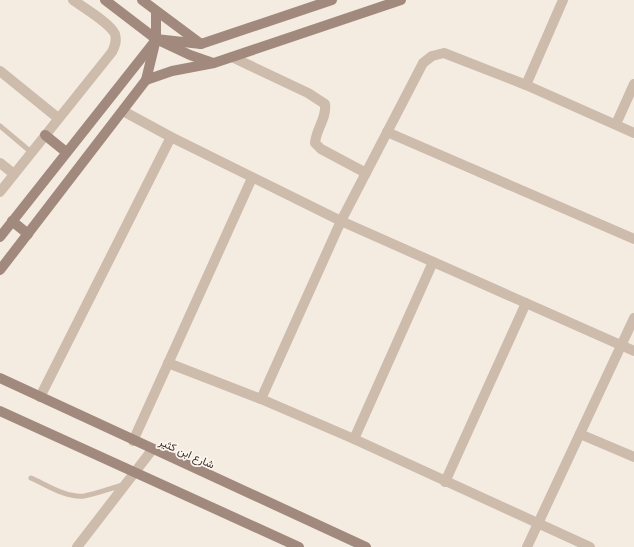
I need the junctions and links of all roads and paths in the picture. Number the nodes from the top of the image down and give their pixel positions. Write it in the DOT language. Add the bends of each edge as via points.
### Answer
graph roads {
  1 [pos="73,0"];
  2 [pos="105,0"];
  3 [pos="332,0"];
  4 [pos="401,0"];
  5 [pos="563,0"];
  6 [pos="148,1"];
  7 [pos="156,11"];
  8 [pos="156,39"];
  9 [pos="200,44"];
  10 [pos="232,57"];
  11 [pos="214,63"];
  12 [pos="0,71"];
  13 [pos="146,80"];
  14 [pos="634,84"];
  15 [pos="526,85"];
  16 [pos="124,111"];
  17 [pos="58,118"];
  18 [pos="616,124"];
  19 [pos="0,126"];
  20 [pos="387,132"];
  21 [pos="634,133"];
  22 [pos="45,135"];
  23 [pos="171,137"];
  24 [pos="31,152"];
  25 [pos="66,152"];
  26 [pos="0,163"];
  27 [pos="366,173"];
  28 [pos="14,174"];
  29 [pos="252,178"];
  30 [pos="0,192"];
  31 [pos="12,221"];
  32 [pos="341,221"];
  33 [pos="28,234"];
  34 [pos="0,237"];
  35 [pos="634,239"];
  36 [pos="433,262"];
  37 [pos="0,270"];
  38 [pos="526,303"];
  39 [pos="634,318"];
  40 [pos="621,345"];
  41 [pos="634,351"];
  42 [pos="168,363"];
  43 [pos="0,378"];
  44 [pos="40,397"];
  45 [pos="261,399"];
  46 [pos="0,411"];
  47 [pos="580,434"];
  48 [pos="354,439"];
  49 [pos="133,441"];
  50 [pos="152,450"];
  51 [pos="634,457"];
  52 [pos="134,471"];
  53 [pos="31,478"];
  54 [pos="445,482"];
  55 [pos="124,485"];
  56 [pos="538,524"];
  57 [pos="79,546"];
  58 [pos="299,547"];
  59 [pos="366,547"];
  60 [pos="527,547"];
  61 [pos="590,547"];
  1 -- 17 [label="street" via="111,28 116,44"];
  2 -- 8 [label="street"];
  3 -- 9 [label="street"];
  4 -- 10 [label="street"];
  5 -- 15 [label="street"];
  6 -- 7 [label="street"];
  7 -- 8 [label="street"];
  7 -- 9 [label="street"];
  8 -- 9 [label="street"];
  8 -- 11 [label="street"];
  8 -- 13 [label="street"];
  8 -- 25 [label="street"];
  10 -- 11 [label="street"];
  10 -- 27 [label="street" via="308,93 325,104 326,112 315,135 315,143 321,149"];
  11 -- 13 [label="street" via="172,71"];
  12 -- 17 [label="street"];
  13 -- 16 [label="street"];
  14 -- 18 [label="street"];
  15 -- 18 [label="street"];
  15 -- 20 [label="street" via="444,53 432,56 423,63"];
  16 -- 23 [label="street"];
  16 -- 33 [label="street"];
  17 -- 22 [label="street"];
  18 -- 21 [label="street"];
  19 -- 24 [label="lane"];
  20 -- 27 [label="street"];
  20 -- 35 [label="street"];
  22 -- 24 [label="street"];
  22 -- 25 [label="street"];
  23 -- 29 [label="street"];
  23 -- 44 [label="street"];
  24 -- 28 [label="street"];
  25 -- 31 [label="street"];
  26 -- 28 [label="street"];
  27 -- 32 [label="street"];
  28 -- 30 [label="street"];
  29 -- 32 [label="street"];
  29 -- 42 [label="street"];
  31 -- 33 [label="street"];
  31 -- 34 [label="street"];
  32 -- 36 [label="street"];
  32 -- 45 [label="street"];
  33 -- 37 [label="street"];
  36 -- 38 [label="street"];
  36 -- 48 [label="street"];
  38 -- 40 [label="street"];
  38 -- 54 [label="street"];
  39 -- 40 [label="street"];
  40 -- 41 [label="street"];
  40 -- 47 [label="street"];
  42 -- 45 [label="street"];
  42 -- 49 [label="street"];
  43 -- 44 [label="street, شارع ابن كثير"];
  44 -- 49 [label="street, شارع ابن كثير"];
  45 -- 48 [label="street"];
  46 -- 52 [label="street"];
  47 -- 51 [label="street"];
  47 -- 56 [label="street"];
  48 -- 54 [label="street"];
  49 -- 50 [label="street, شارع ابن كثير"];
  50 -- 52 [label="street"];
  50 -- 59 [label="street, شارع ابن كثير"];
  52 -- 55 [label="street"];
  52 -- 58 [label="street"];
  53 -- 55 [label="lane" via="66,494 84,496"];
  54 -- 56 [label="street"];
  55 -- 57 [label="street"];
  56 -- 60 [label="street"];
  56 -- 61 [label="street"];
}
